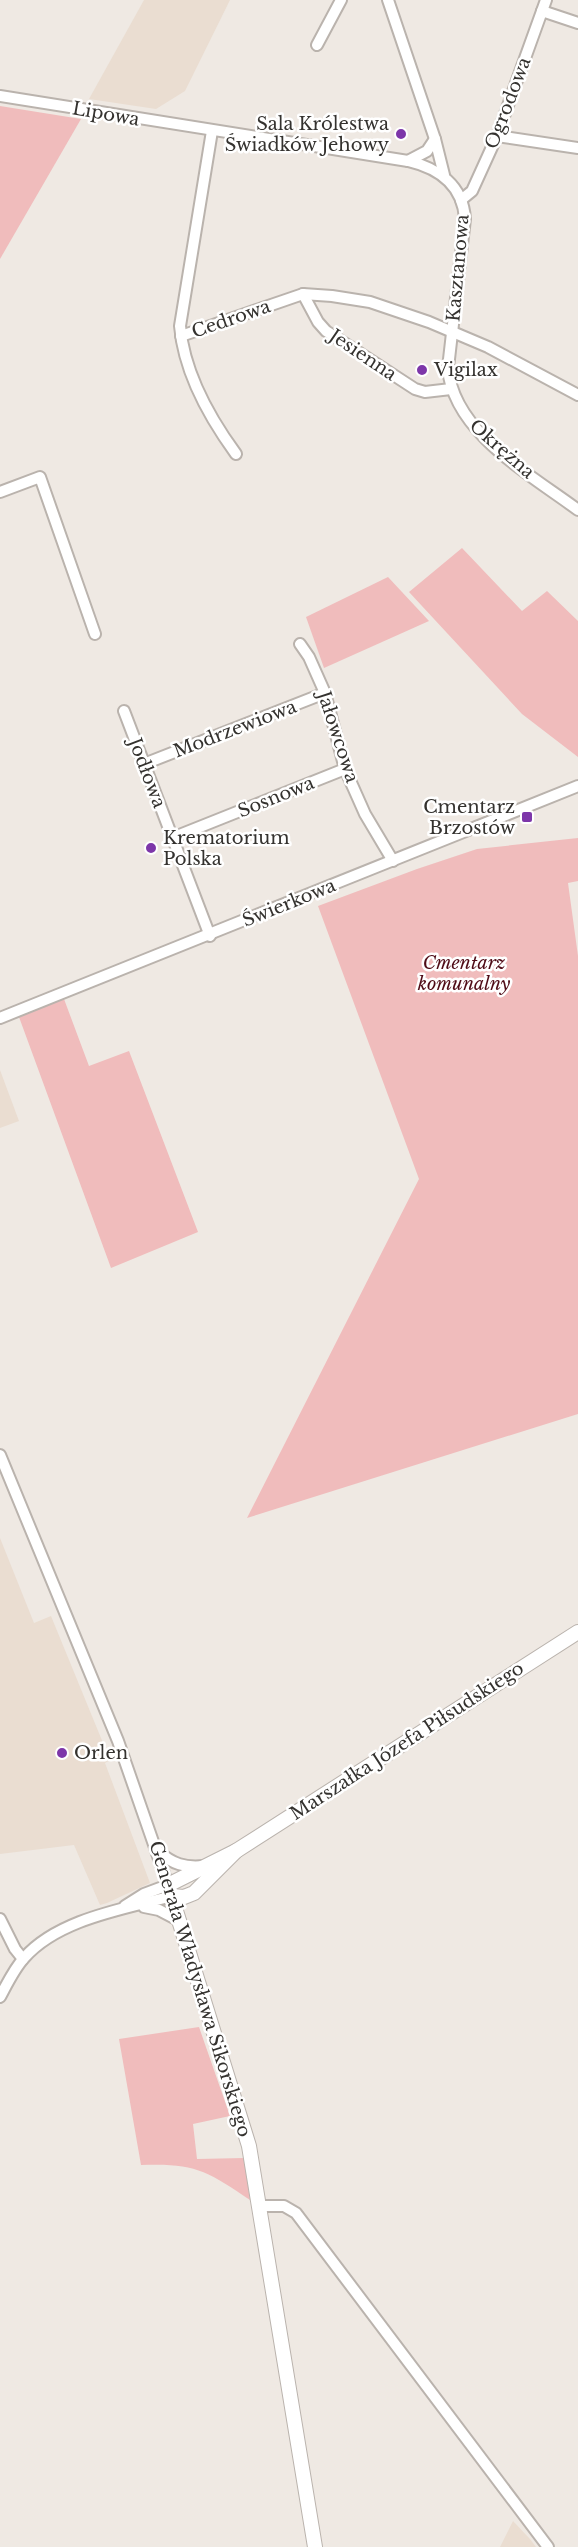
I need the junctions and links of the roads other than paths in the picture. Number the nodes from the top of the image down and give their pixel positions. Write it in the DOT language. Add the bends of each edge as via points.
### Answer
graph roads {
  1 [pos="341,0"];
  2 [pos="387,0"];
  3 [pos="544,5"];
  4 [pos="578,23"];
  5 [pos="317,45"];
  6 [pos="0,96"];
  7 [pos="212,131"];
  8 [pos="496,136"];
  9 [pos="435,139"];
  10 [pos="578,148"];
  11 [pos="408,161"];
  12 [pos="444,175"];
  13 [pos="461,200"];
  14 [pos="303,294"];
  15 [pos="453,333"];
  16 [pos="181,336"];
  17 [pos="451,389"];
  18 [pos="578,395"];
  19 [pos="236,454"];
  20 [pos="0,492"];
  21 [pos="578,510"];
  22 [pos="95,634"];
  23 [pos="300,644"];
  24 [pos="326,693"];
  25 [pos="124,711"];
  26 [pos="144,764"];
  27 [pos="345,769"];
  28 [pos="578,786"];
  29 [pos="172,838"];
  30 [pos="393,861"];
  31 [pos="210,936"];
  32 [pos="0,1018"];
  33 [pos="0,1455"];
  34 [pos="578,1632"];
  35 [pos="156,1849"];
  36 [pos="236,1851"];
  37 [pos="207,1865"];
  38 [pos="170,1890"];
  39 [pos="125,1906"];
  40 [pos="138,1906"];
  41 [pos="0,1919"];
  42 [pos="180,1921"];
  43 [pos="4,1936"];
  44 [pos="23,1959"];
  45 [pos="0,1997"];
  46 [pos="260,2206"];
  47 [pos="315,2547"];
  48 [pos="548,2547"];
  1 -- 5 [label="street"];
  2 -- 9 [label="street, Kasztanowa"];
  3 -- 4 [label="street"];
  3 -- 8 [label="street, Ogrodowa"];
  6 -- 7 [label="street, Lipowa"];
  7 -- 11 [label="street, Lipowa"];
  7 -- 16 [label="street" via="180,318"];
  8 -- 10 [label="street"];
  8 -- 13 [label="street, Ogrodowa" via="472,191"];
  9 -- 11 [label="street" via="426,151"];
  9 -- 12 [label="street, Kasztanowa"];
  11 -- 12 [label="street, Lipowa"];
  12 -- 13 [label="street, Kasztanowa"];
  13 -- 15 [label="street, Kasztanowa" via="465,219"];
  14 -- 15 [label="street" via="370,303 407,313"];
  14 -- 16 [label="street, Cedrowa"];
  14 -- 17 [label="street, Jesienna" via="326,331 415,389"];
  15 -- 17 [label="street, Okrężna" via="448,368"];
  15 -- 18 [label="street"];
  16 -- 19 [label="street, Cedrowa" via="204,404"];
  17 -- 21 [label="street, Okrężna" via="482,435"];
  20 -- 22 [label="street" via="40,477"];
  23 -- 24 [label="street, Jałowcowa"];
  24 -- 26 [label="street, Modrzewiowa"];
  24 -- 27 [label="street, Jałowcowa"];
  25 -- 26 [label="street, Jodłowa"];
  26 -- 29 [label="street, Jodłowa"];
  27 -- 29 [label="street, Sosnowa"];
  27 -- 30 [label="street, Jałowcowa"];
  28 -- 30 [label="street, Świerkowa"];
  29 -- 31 [label="street, Jodłowa"];
  30 -- 31 [label="street, Świerkowa"];
  31 -- 32 [label="street, Świerkowa"];
  33 -- 35 [label="street, Generała Władysława Sikorskiego" via="118,1741"];
  34 -- 36 [label="main road, Marszałka Józefa Piłsudskiego"];
  35 -- 37 [label="street" via="179,1865"];
  35 -- 38 [label="street, Generała Władysława Sikorskiego"];
  36 -- 37 [label="main road, Marszałka Józefa Piłsudskiego"];
  36 -- 38 [label="main road, Marszałka Józefa Piłsudskiego" via="194,1893 184,1897"];
  37 -- 38 [label="main road, Marszałka Józefa Piłsudskiego"];
  38 -- 39 [label="street" via="144,1894"];
  38 -- 40 [label="street"];
  38 -- 42 [label="main road, Generała Władysława Sikorskiego"];
  39 -- 40 [label="street"];
  39 -- 44 [label="street" via="59,1931"];
  40 -- 42 [label="street" via="159,1910"];
  41 -- 43 [label="street"];
  42 -- 46 [label="main road, Generała Władysława Sikorskiego" via="246,2136"];
  43 -- 44 [label="street"];
  44 -- 45 [label="street"];
  46 -- 47 [label="main road, Generała Władysława Sikorskiego"];
  46 -- 48 [label="street" via="284,2206 296,2213"];
}
